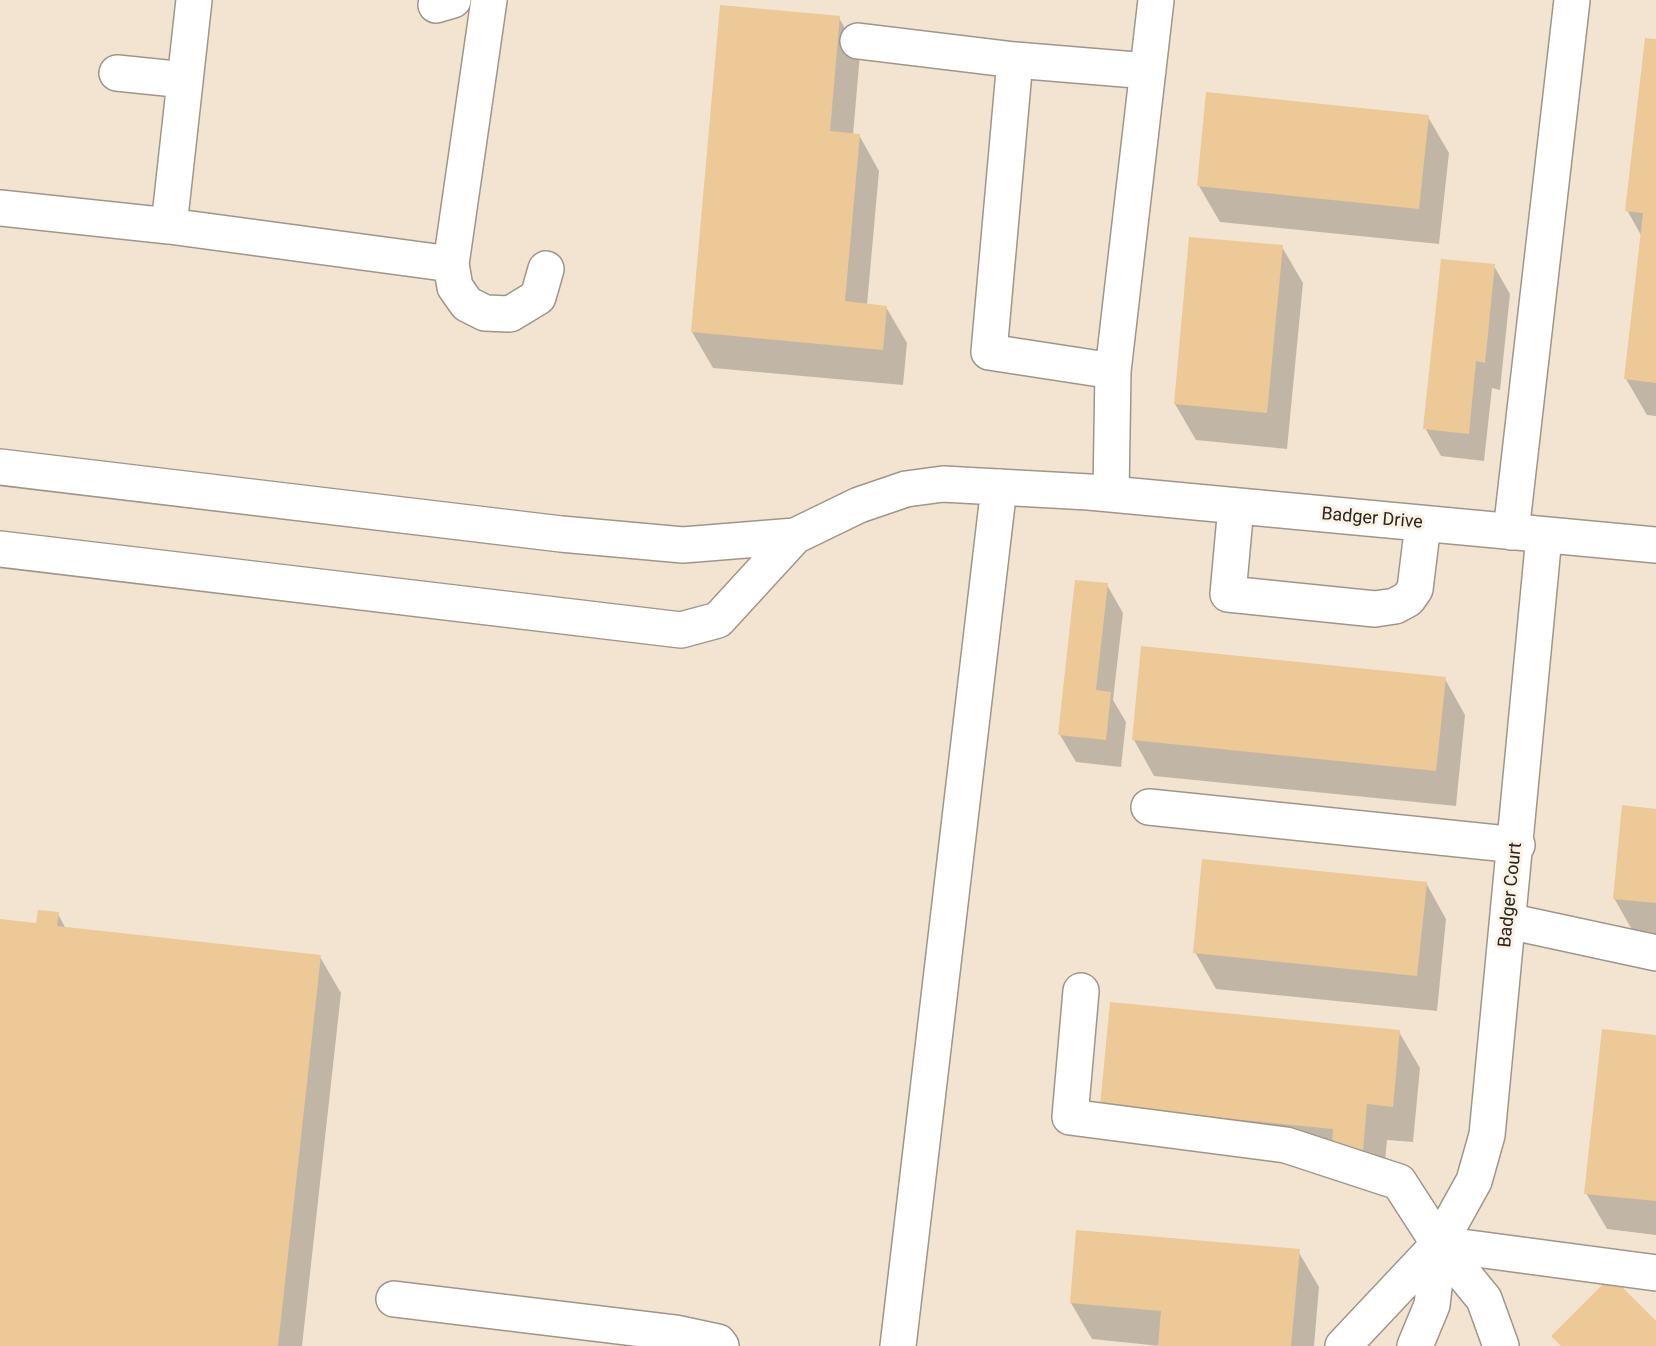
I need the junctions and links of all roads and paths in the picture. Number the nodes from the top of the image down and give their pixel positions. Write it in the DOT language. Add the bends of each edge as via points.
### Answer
graph roads {
  1 [pos="194,0"];
  2 [pos="489,0"];
  3 [pos="1156,0"];
  4 [pos="1572,0"];
  5 [pos="858,41"];
  6 [pos="1015,60"];
  7 [pos="1147,71"];
  8 [pos="117,74"];
  9 [pos="185,80"];
  10 [pos="0,208"];
  11 [pos="169,226"];
  12 [pos="451,264"];
  13 [pos="546,269"];
  14 [pos="1113,371"];
  15 [pos="0,467"];
  16 [pos="999,487"];
  17 [pos="1100,493"];
  18 [pos="1236,506"];
  19 [pos="1423,524"];
  20 [pos="1528,534"];
  21 [pos="795,537"];
  22 [pos="1656,545"];
  23 [pos="0,549"];
  24 [pos="1149,807"];
  25 [pos="1517,845"];
  26 [pos="1508,922"];
  27 [pos="1656,953"];
  28 [pos="1081,991"];
  29 [pos="1439,1244"];
  30 [pos="1656,1273"];
  31 [pos="394,1299"];
  32 [pos="721,1346"];
  33 [pos="898,1346"];
  34 [pos="1343,1346"];
  35 [pos="1415,1346"];
  36 [pos="1501,1346"];
  1 -- 9 [label="street"];
  2 -- 12 [label="street"];
  3 -- 7 [label="street"];
  4 -- 20 [label="street, Badger Court"];
  5 -- 6 [label="street"];
  6 -- 7 [label="street"];
  6 -- 14 [label="street" via="989,352"];
  7 -- 14 [label="street"];
  8 -- 9 [label="street"];
  9 -- 11 [label="street"];
  10 -- 11 [label="street"];
  11 -- 12 [label="street"];
  12 -- 13 [label="street" via="455,287 467,304 485,313 510,314 538,297"];
  14 -- 17 [label="street"];
  15 -- 21 [label="street" via="683,545"];
  16 -- 17 [label="street, Badger Drive"];
  16 -- 21 [label="street, Badger Drive" via="943,484 905,489 859,505"];
  16 -- 33 [label="street"];
  17 -- 18 [label="street, Badger Drive"];
  18 -- 19 [label="street, Badger Drive"];
  18 -- 19 [label="street" via="1228,594 1361,608 1395,606 1408,599 1415,589"];
  19 -- 20 [label="street, Badger Drive"];
  20 -- 22 [label="street, Badger Drive"];
  20 -- 25 [label="street, Badger Court"];
  21 -- 23 [label="street" via="718,620 681,630"];
  24 -- 25 [label="street"];
  25 -- 26 [label="street, Badger Court"];
  26 -- 27 [label="street"];
  26 -- 29 [label="street, Badger Court" via="1487,1135 1474,1181"];
  28 -- 29 [label="street" via="1070,1117 1286,1145 1399,1182"];
  29 -- 30 [label="street"];
  29 -- 34 [label="street"];
  29 -- 35 [label="street" via="1432,1305"];
  29 -- 36 [label="street" via="1484,1299"];
  31 -- 32 [label="street" via="676,1333"];
}
